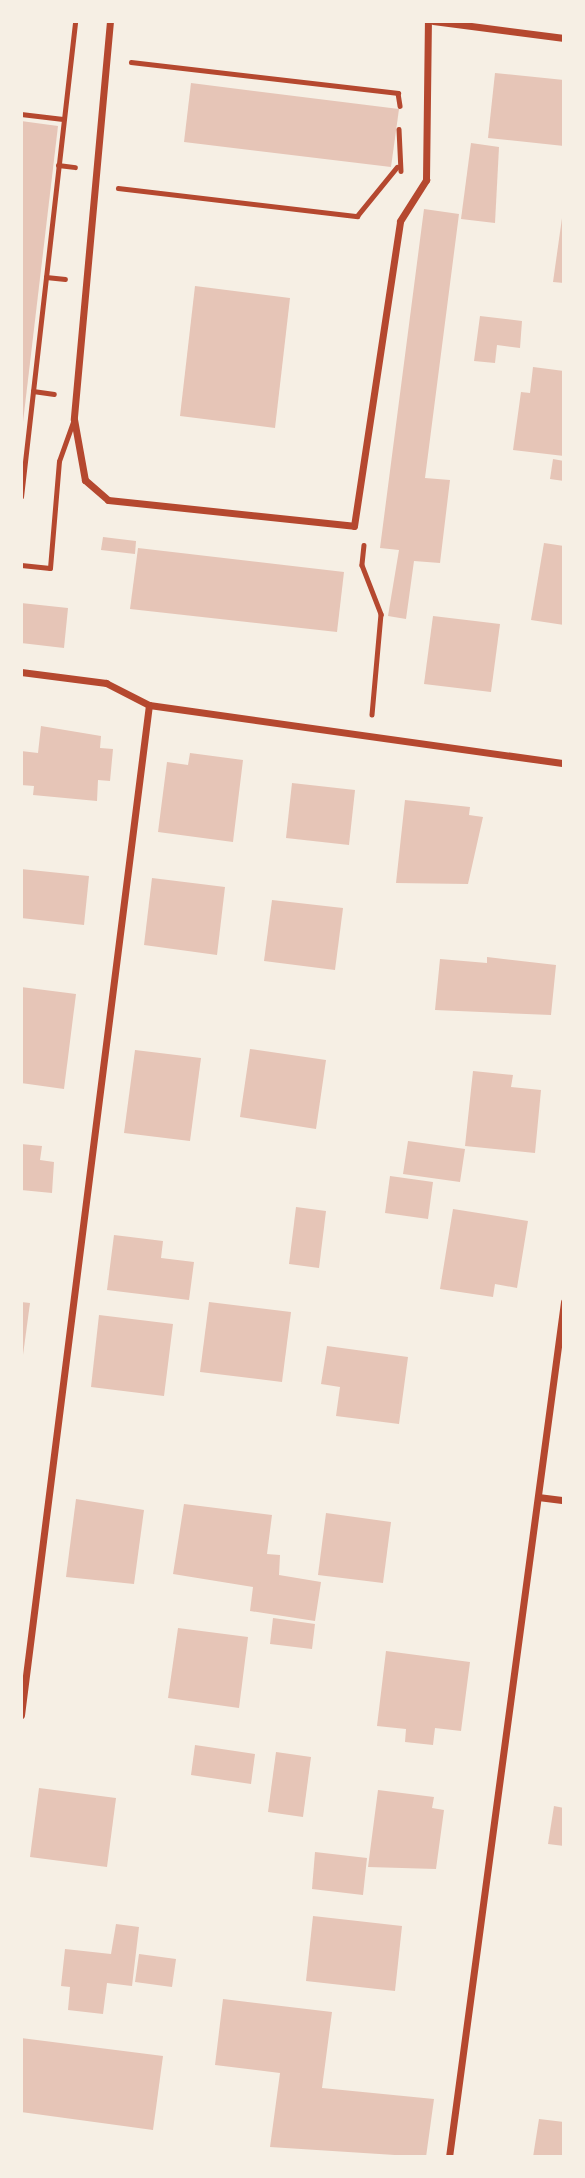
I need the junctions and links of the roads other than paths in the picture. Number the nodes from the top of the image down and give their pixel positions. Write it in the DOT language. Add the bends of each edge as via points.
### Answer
graph roads {
  1 [pos="110,21"];
  2 [pos="430,21"];
  3 [pos="564,38"];
  4 [pos="74,419"];
  5 [pos="21,565"];
  6 [pos="21,672"];
  7 [pos="149,705"];
  8 [pos="564,763"];
  9 [pos="564,1302"];
  10 [pos="538,1497"];
  11 [pos="564,1500"];
  12 [pos="21,1715"];
  13 [pos="449,2157"];
  1 -- 4 [label="street"];
  2 -- 3 [label="street"];
  2 -- 4 [label="street" via="429,155 416,195 400,221 354,526 108,499 85,481"];
  4 -- 5 [label="lane" via="59,461 50,568"];
  6 -- 7 [label="street" via="106,683"];
  7 -- 8 [label="street"];
  7 -- 12 [label="street"];
  9 -- 10 [label="street"];
  10 -- 11 [label="street"];
  10 -- 13 [label="street"];
}
